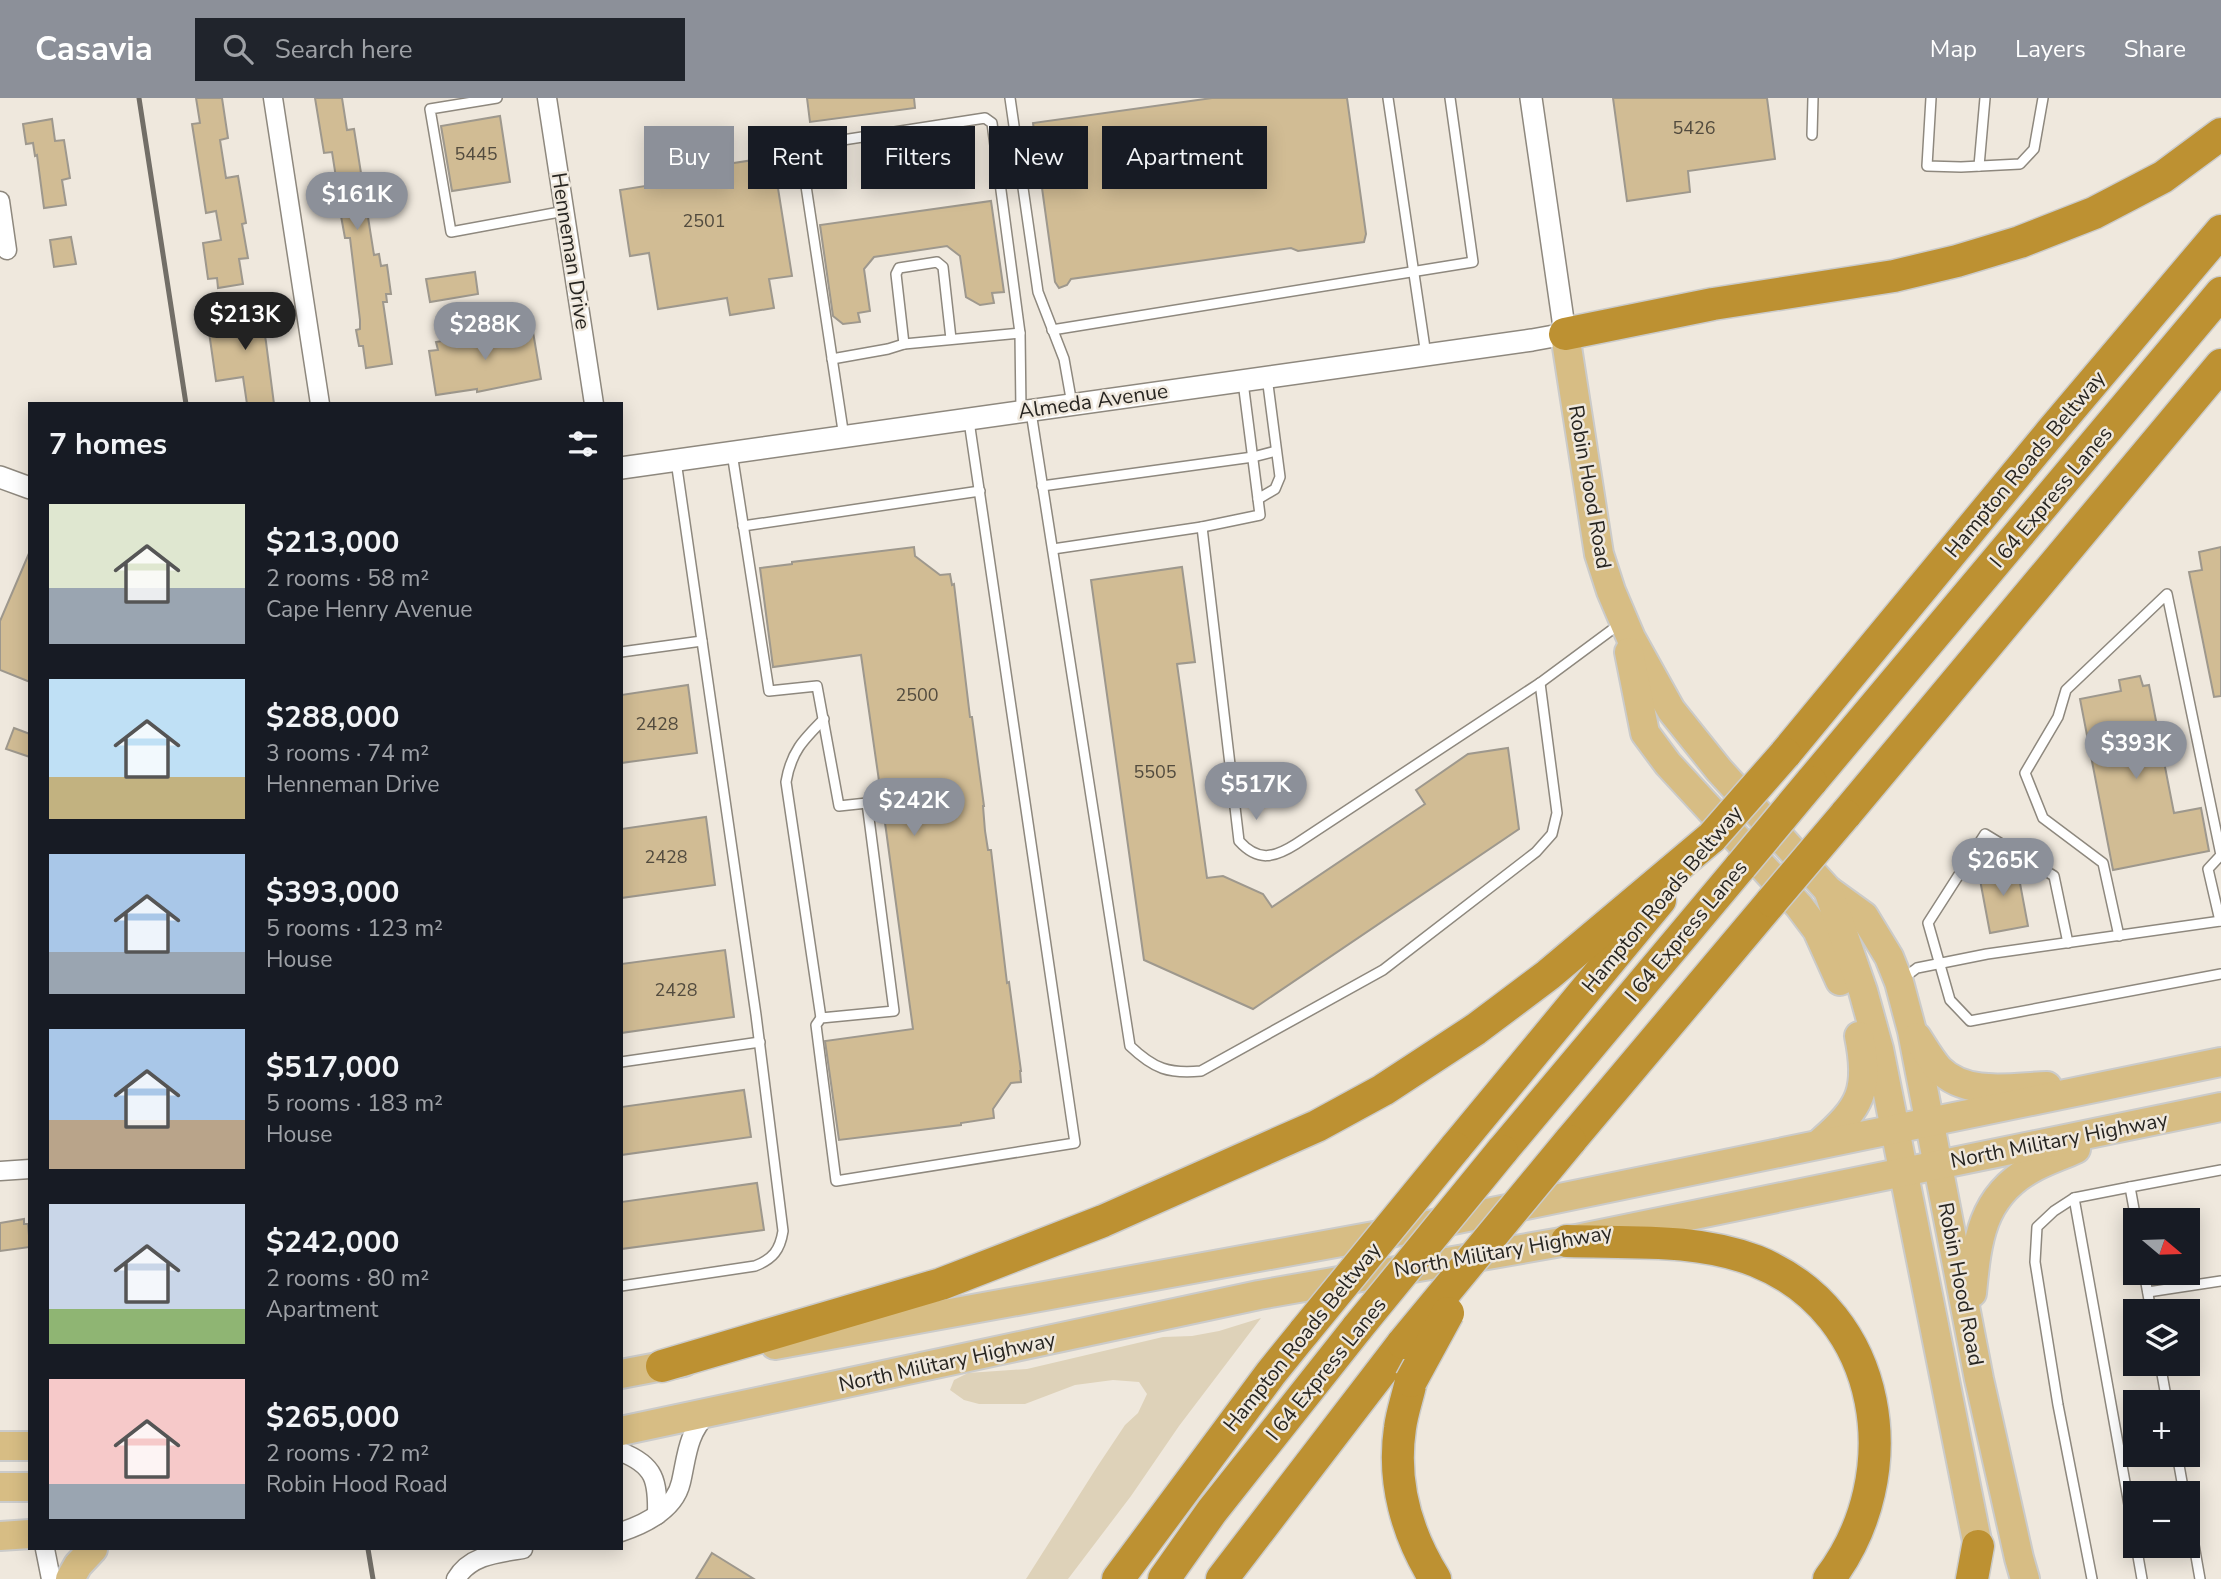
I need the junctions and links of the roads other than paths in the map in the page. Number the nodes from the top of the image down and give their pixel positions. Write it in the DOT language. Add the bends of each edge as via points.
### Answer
graph roads {
  1 [pos="273,98"];
  2 [pos="497,98"];
  3 [pos="547,98"];
  4 [pos="1010,98"];
  5 [pos="1388,98"];
  6 [pos="1450,98"];
  7 [pos="1531,98"];
  8 [pos="1813,98"];
  9 [pos="1931,98"];
  10 [pos="1985,98"];
  11 [pos="2043,98"];
  12 [pos="2221,134"];
  13 [pos="1812,135"];
  14 [pos="1979,166"];
  15 [pos="0,201"];
  16 [pos="565,211"];
  17 [pos="2221,231"];
  18 [pos="7,250"];
  19 [pos="1413,272"];
  20 [pos="2221,293"];
  21 [pos="1052,330"];
  22 [pos="1020,333"];
  23 [pos="1565,334"];
  24 [pos="951,339"];
  25 [pos="904,344"];
  26 [pos="1426,355"];
  27 [pos="832,359"];
  28 [pos="2221,365"];
  29 [pos="1267,377"];
  30 [pos="1243,380"];
  31 [pos="320,402"];
  32 [pos="594,402"];
  33 [pos="1072,404"];
  34 [pos="1026,411"];
  35 [pos="969,419"];
  36 [pos="844,437"];
  37 [pos="1276,451"];
  38 [pos="732,453"];
  39 [pos="1253,457"];
  40 [pos="676,461"];
  41 [pos="623,468"];
  42 [pos="0,478"];
  43 [pos="1042,486"];
  44 [pos="28,487"];
  45 [pos="979,491"];
  46 [pos="1258,499"];
  47 [pos="743,526"];
  48 [pos="1202,527"];
  49 [pos="1052,550"];
  50 [pos="1623,622"];
  51 [pos="702,641"];
  52 [pos="623,652"];
  53 [pos="1540,684"];
  54 [pos="824,719"];
  55 [pos="1712,837"];
  56 [pos="1828,890"];
  57 [pos="2220,921"];
  58 [pos="2119,936"];
  59 [pos="2068,943"];
  60 [pos="1939,964"];
  61 [pos="2221,974"];
  62 [pos="1899,982"];
  63 [pos="821,1018"];
  64 [pos="1912,1031"];
  65 [pos="760,1042"];
  66 [pos="623,1062"];
  67 [pos="2221,1062"];
  68 [pos="2123,1084"];
  69 [pos="2221,1107"];
  70 [pos="1929,1123"];
  71 [pos="2127,1127"];
  72 [pos="1895,1129"];
  73 [pos="1821,1143"];
  74 [pos="1938,1165"];
  75 [pos="28,1169"];
  76 [pos="2221,1170"];
  77 [pos="0,1171"];
  78 [pos="1903,1171"];
  79 [pos="2130,1187"];
  80 [pos="2074,1198"];
  81 [pos="2134,1208"];
  82 [pos="1497,1230"];
  83 [pos="1567,1241"];
  84 [pos="2221,1281"];
  85 [pos="2147,1285"];
  86 [pos="623,1286"];
  87 [pos="2148,1292"];
  88 [pos="2149,1299"];
  89 [pos="1970,1327"];
  90 [pos="662,1366"];
  91 [pos="623,1374"];
  92 [pos="709,1413"];
  93 [pos="623,1431"];
  94 [pos="623,1453"];
  95 [pos="2125,1481"];
  96 [pos="0,1487"];
  97 [pos="28,1487"];
  98 [pos="657,1515"];
  99 [pos="623,1531"];
  100 [pos="28,1534"];
  101 [pos="0,1536"];
  102 [pos="1978,1546"];
  103 [pos="45,1550"];
  104 [pos="92,1550"];
  105 [pos="517,1550"];
  106 [pos="2138,1558"];
  107 [pos="2196,1558"];
  108 [pos="51,1579"];
  109 [pos="70,1579"];
  110 [pos="456,1579"];
  111 [pos="1118,1579"];
  112 [pos="1164,1579"];
  113 [pos="1222,1579"];
  114 [pos="1435,1579"];
  115 [pos="1829,1579"];
  116 [pos="1972,1579"];
  117 [pos="1988,1579"];
  118 [pos="2025,1579"];
  119 [pos="2092,1579"];
  120 [pos="2142,1579"];
  121 [pos="2200,1579"];
  1 -- 31 [label="street"];
  2 -- 16 [label="lane" via="430,109 452,232"];
  3 -- 16 [label="street, Henneman Drive"];
  4 -- 21 [label="lane" via="1038,292"];
  5 -- 19 [label="lane"];
  6 -- 19 [label="lane" via="1473,262"];
  7 -- 23 [label="street, Robin Hood Road"];
  8 -- 13 [label="lane"];
  9 -- 14 [label="lane" via="1927,166"];
  10 -- 14 [label="lane"];
  11 -- 14 [label="lane" via="2034,149 2020,164"];
  12 -- 23 [label="highway" via="2163,177 2094,213 2020,242 1894,276 1713,304"];
  15 -- 18 [label="street"];
  16 -- 32 [label="street, Henneman Drive"];
  17 -- 55 [label="highway, Hampton Roads Beltway, bridge"];
  19 -- 21 [label="lane"];
  19 -- 26 [label="lane"];
  20 -- 112 [label="highway, I 64 Express Lanes, bridge" via="1502,1151 1212,1511"];
  21 -- 33 [label="lane" via="1064,359"];
  22 -- 24 [label="lane"];
  22 -- 27 [label="lane" via="992,123 985,118 804,146 801,153"];
  22 -- 34 [label="lane"];
  23 -- 26 [label="street, Almeda Avenue"];
  23 -- 50 [label="main road, Robin Hood Road" via="1596,543"];
  24 -- 25 [label="lane"];
  24 -- 25 [label="lane" via="943,267 937,262 899,268 896,274"];
  25 -- 27 [label="lane"];
  26 -- 29 [label="street, Almeda Avenue"];
  27 -- 36 [label="lane"];
  28 -- 82 [label="highway, bridge"];
  29 -- 30 [label="street, Almeda Avenue"];
  29 -- 37 [label="lane"];
  30 -- 33 [label="street, Almeda Avenue"];
  30 -- 39 [label="lane"];
  33 -- 34 [label="street, Almeda Avenue"];
  34 -- 35 [label="street, Almeda Avenue"];
  34 -- 43 [label="lane"];
  35 -- 36 [label="street, Almeda Avenue"];
  35 -- 45 [label="lane"];
  36 -- 38 [label="street, Almeda Avenue"];
  37 -- 39 [label="lane"];
  37 -- 46 [label="lane" via="1280,477 1275,489"];
  38 -- 40 [label="street, Almeda Avenue"];
  38 -- 47 [label="lane"];
  39 -- 43 [label="lane"];
  39 -- 46 [label="lane"];
  40 -- 41 [label="street, Almeda Avenue"];
  40 -- 51 [label="lane"];
  42 -- 44 [label="street"];
  43 -- 49 [label="lane"];
  45 -- 47 [label="lane"];
  45 -- 63 [label="lane" via="1076,1143 836,1181 816,1026"];
  46 -- 48 [label="lane" via="1260,515"];
  47 -- 54 [label="lane" via="769,691 817,686"];
  48 -- 49 [label="lane"];
  48 -- 53 [label="lane" via="1239,841 1247,850 1263,856 1281,853"];
  49 -- 53 [label="lane" via="1130,1046 1148,1063 1177,1073 1201,1071 1383,970 1536,852 1552,834 1557,813"];
  50 -- 53 [label="lane"];
  50 -- 56 [label="main road, Robin Hood Road" via="1671,710"];
  50 -- 73 [label="main road" via="1646,733 1668,764 1799,906 1817,930 1835,968 1857,1030 1863,1083 1850,1115"];
  51 -- 52 [label="lane"];
  51 -- 65 [label="lane"];
  54 -- 63 [label="lane" via="789,761 786,782"];
  54 -- 63 [label="lane" via="839,806 867,803 894,1011"];
  55 -- 90 [label="highway" via="1476,1030 1317,1126 1103,1222 941,1284"];
  55 -- 111 [label="highway, Hampton Roads Beltway, bridge" via="1305,1332"];
  56 -- 62 [label="main road, Robin Hood Road" via="1864,916"];
  56 -- 72 [label="main road, Robin Hood Road" via="1874,1024"];
  57 -- 58 [label="lane"];
  57 -- 58 [label="lane" via="2208,869 2221,855 2167,594 2066,690 2058,717 2025,773 2043,818 2103,863"];
  58 -- 59 [label="lane"];
  59 -- 60 [label="lane"];
  59 -- 60 [label="lane" via="2054,876 1985,834 1928,923"];
  60 -- 61 [label="lane" via="1950,1000 1970,1021"];
  60 -- 62 [label="lane" via="1917,968"];
  62 -- 64 [label="main road, Robin Hood Road"];
  64 -- 68 [label="main road" via="1938,1068 1975,1087"];
  64 -- 70 [label="main road, Robin Hood Road"];
  65 -- 66 [label="lane"];
  65 -- 86 [label="lane" via="783,1231 776,1254 755,1266"];
  67 -- 68 [label="main road, North Military Highway"];
  68 -- 70 [label="main road, North Military Highway"];
  69 -- 71 [label="main road, North Military Highway"];
  70 -- 72 [label="main road, North Military Highway"];
  70 -- 74 [label="main road, Robin Hood Road"];
  71 -- 74 [label="main road, North Military Highway"];
  71 -- 89 [label="main road" via="2031,1168 2004,1189 1980,1231"];
  72 -- 73 [label="main road, North Military Highway"];
  72 -- 78 [label="main road, Robin Hood Road"];
  73 -- 90 [label="main road, North Military Highway" via="1384,1234"];
  74 -- 78 [label="main road, North Military Highway"];
  74 -- 89 [label="main road, Robin Hood Road"];
  75 -- 77 [label="street"];
  76 -- 79 [label="lane"];
  78 -- 83 [label="main road, North Military Highway"];
  78 -- 102 [label="main road, Robin Hood Road"];
  79 -- 80 [label="lane"];
  79 -- 81 [label="lane"];
  80 -- 95 [label="lane"];
  80 -- 119 [label="lane" via="2037,1227 2035,1262"];
  82 -- 113 [label="highway, bridge" via="1403,1343"];
  82 -- 114 [label="highway, bridge" via="1431,1340 1411,1381 1400,1427 1399,1484 1413,1538"];
  83 -- 92 [label="main road, North Military Highway" via="1259,1295"];
  83 -- 115 [label="highway" via="1677,1244 1732,1253 1784,1276 1828,1313 1848,1342 1866,1382 1876,1444 1867,1505"];
  84 -- 87 [label="lane"];
  85 -- 87 [label="lane"];
  87 -- 88 [label="lane"];
  89 -- 118 [label="main road, Robin Hood Road"];
  90 -- 91 [label="main road, North Military Highway"];
  92 -- 93 [label="main road, North Military Highway"];
  92 -- 98 [label="street" via="691,1436 674,1500"];
  94 -- 98 [label="street" via="643,1462 651,1472 658,1490"];
  96 -- 97 [label="main road"];
  98 -- 99 [label="street"];
  100 -- 101 [label="main road"];
  102 -- 116 [label="highway"];
  102 -- 117 [label="street, Robin Hood Road"];
  103 -- 108 [label="street"];
  104 -- 109 [label="main road"];
  105 -- 110 [label="street" via="486,1555"];
  106 -- 120 [label="lane"];
  107 -- 121 [label="lane"];
}
